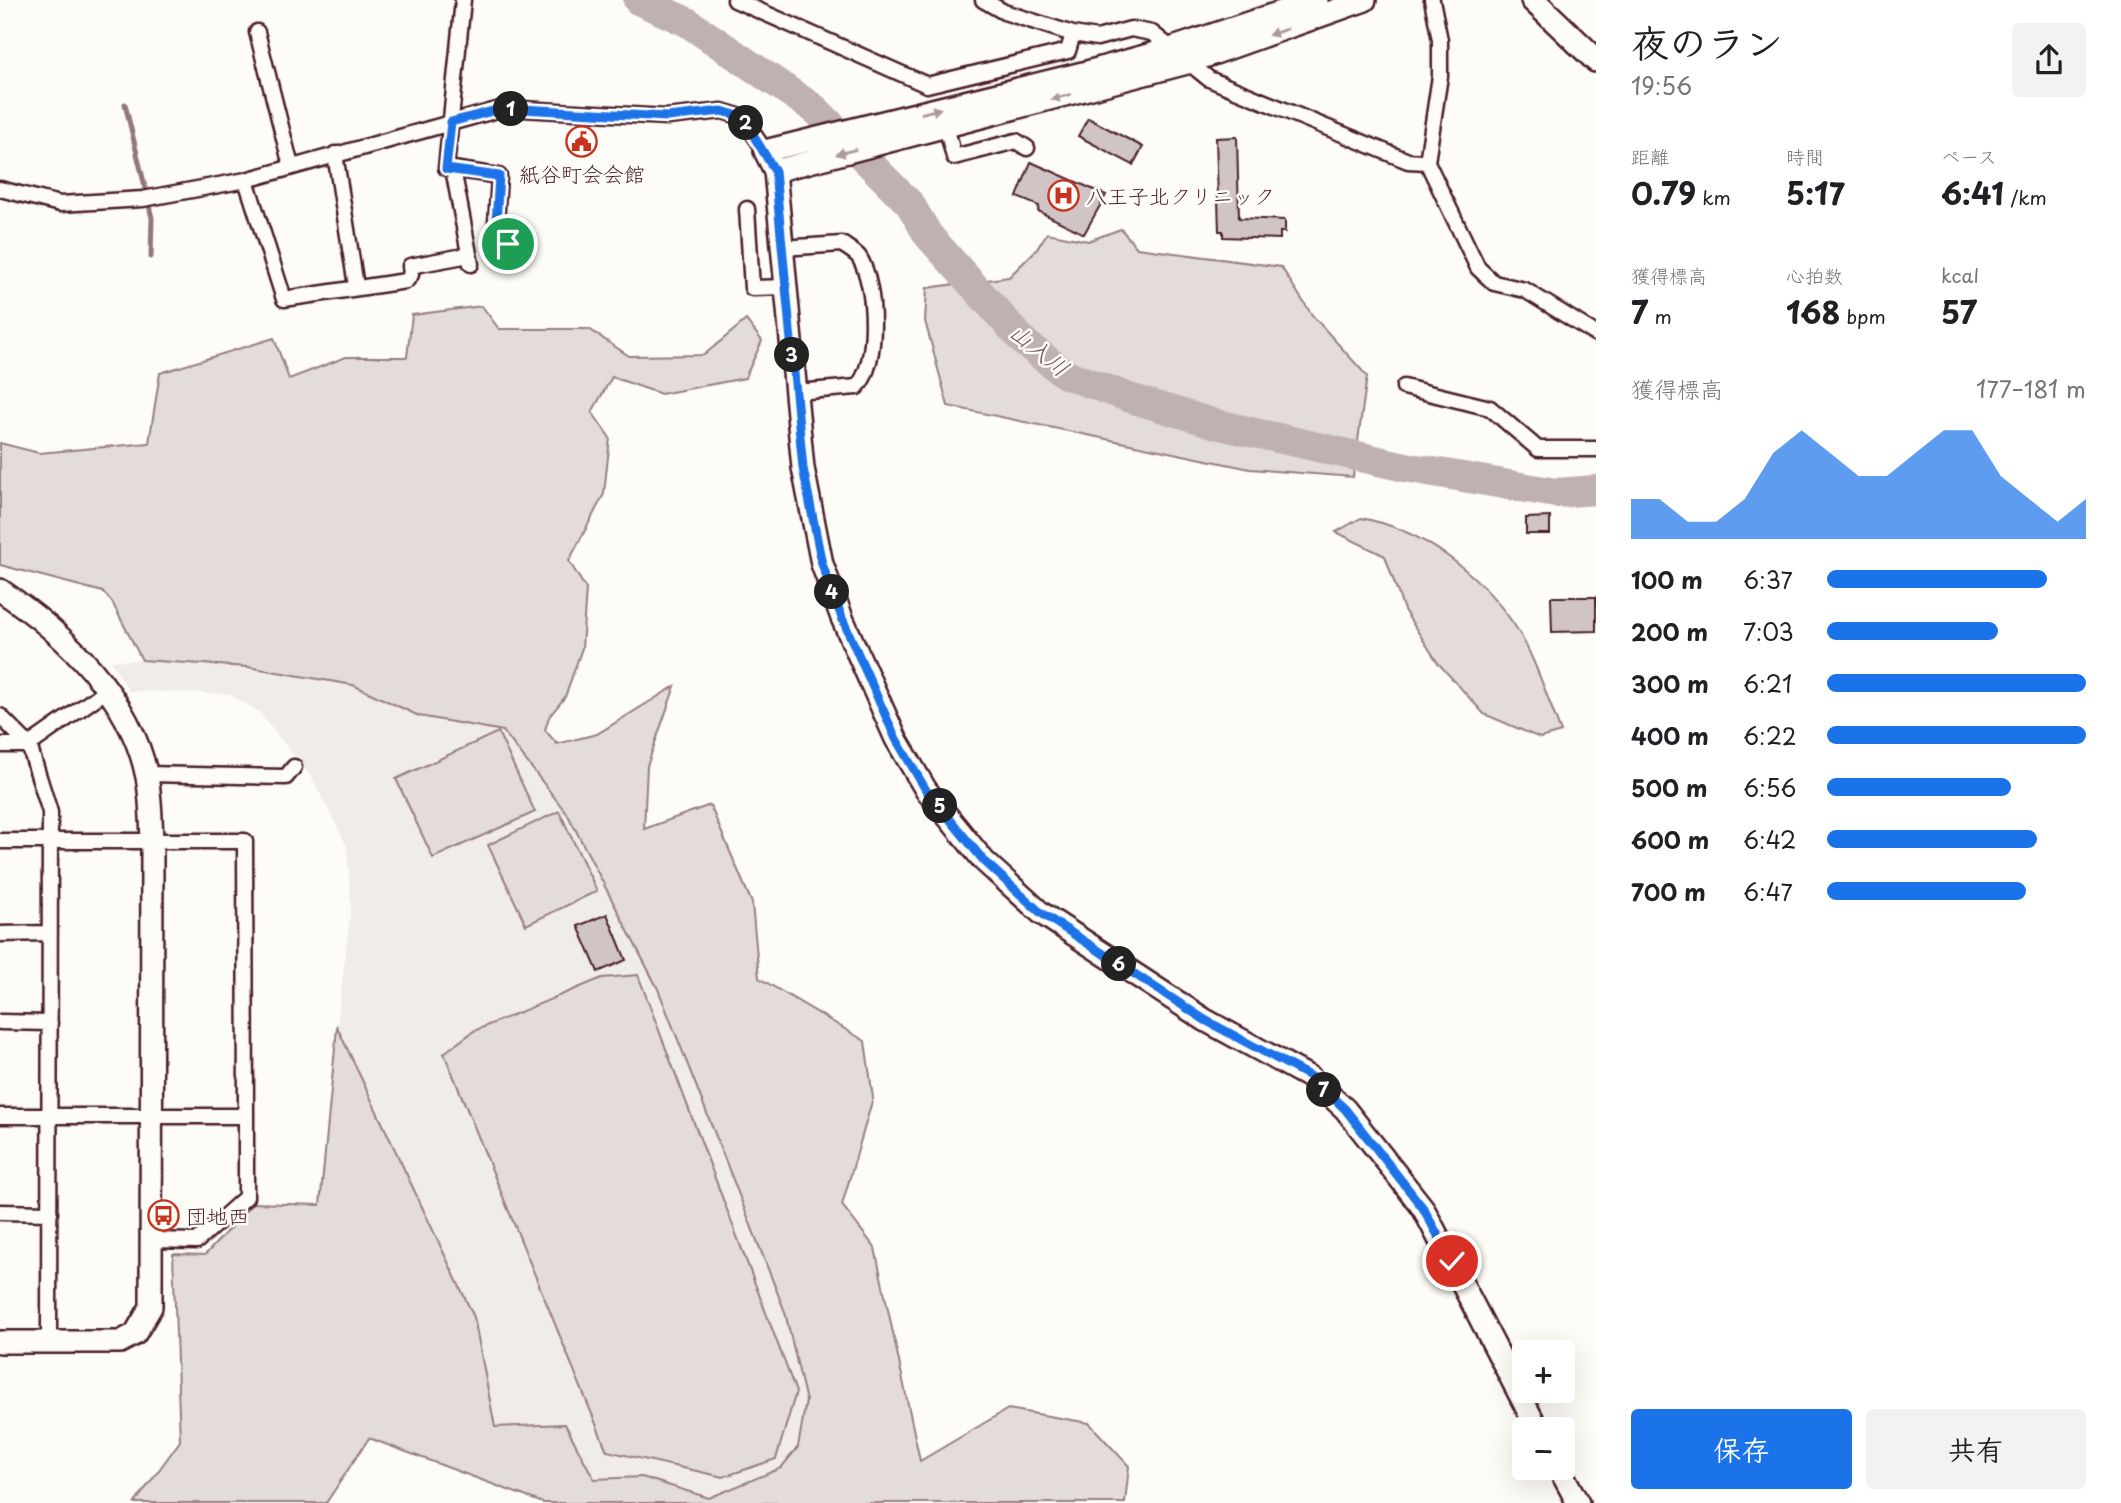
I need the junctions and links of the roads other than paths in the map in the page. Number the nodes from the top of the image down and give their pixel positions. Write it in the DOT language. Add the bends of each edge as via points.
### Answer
graph roads {
  1 [pos="463,0"];
  2 [pos="735,0"];
  3 [pos="983,0"];
  4 [pos="1317,0"];
  5 [pos="1365,0"];
  6 [pos="1432,0"];
  7 [pos="1533,0"];
  8 [pos="257,32"];
  9 [pos="1073,34"];
  10 [pos="1180,56"];
  11 [pos="1596,60"];
  12 [pos="451,122"];
  13 [pos="947,126"];
  14 [pos="1027,148"];
  15 [pos="765,151"];
  16 [pos="335,154"];
  17 [pos="1427,162"];
  18 [pos="291,166"];
  19 [pos="453,169"];
  20 [pos="775,171"];
  21 [pos="246,180"];
  22 [pos="0,189"];
  23 [pos="747,209"];
  24 [pos="508,244"];
  25 [pos="782,248"];
  26 [pos="356,286"];
  27 [pos="786,287"];
  28 [pos="1595,330"];
  29 [pos="1404,387"];
  30 [pos="796,392"];
  31 [pos="1596,449"];
  32 [pos="0,590"];
  33 [pos="107,690"];
  34 [pos="0,716"];
  35 [pos="0,745"];
  36 [pos="29,745"];
  37 [pos="294,766"];
  38 [pos="146,774"];
  39 [pos="0,841"];
  40 [pos="51,841"];
  41 [pos="152,841"];
  42 [pos="50,933"];
  43 [pos="0,934"];
  44 [pos="0,1022"];
  45 [pos="50,1023"];
  46 [pos="0,1116"];
  47 [pos="50,1116"];
  48 [pos="246,1116"];
  49 [pos="150,1117"];
  50 [pos="0,1212"];
  51 [pos="50,1213"];
  52 [pos="151,1240"];
  53 [pos="0,1342"];
  54 [pos="49,1342"];
  55 [pos="1531,1417"];
  56 [pos="1566,1480"];
  57 [pos="1578,1503"];
  1 -- 12 [label="street"];
  2 -- 9 [label="street" via="927,85 1068,51"];
  3 -- 9 [label="street" via="1004,12"];
  4 -- 10 [label="street"];
  5 -- 10 [label="street, one-way"];
  6 -- 17 [label="street" via="1440,40 1440,76"];
  7 -- 11 [label="main road"];
  8 -- 18 [label="street"];
  9 -- 10 [label="street" via="1097,38 1131,29 1152,33"];
  10 -- 13 [label="street, one-way"];
  15 -- 10 [label="street, one-way"];
  10 -- 17 [label="street" via="1209,79 1408,161"];
  12 -- 15 [label="street" via="504,108 667,117 722,111 742,117"];
  12 -- 16 [label="street"];
  12 -- 19 [label="street" via="446,169"];
  13 -- 14 [label="street" via="954,157 1016,141"];
  13 -- 20 [label="street, one-way"];
  15 -- 20 [label="street"];
  16 -- 18 [label="street"];
  16 -- 26 [label="street"];
  17 -- 28 [label="street" via="1478,268 1494,284 1525,290"];
  18 -- 21 [label="street"];
  19 -- 24 [label="street" via="499,176 495,239"];
  19 -- 26 [label="street" via="470,260 410,266 406,281"];
  20 -- 25 [label="street"];
  21 -- 22 [label="street" via="142,199 60,204"];
  21 -- 26 [label="street" via="282,297"];
  23 -- 27 [label="street" via="752,288"];
  25 -- 27 [label="street"];
  25 -- 30 [label="street" via="842,244 859,257 874,303 866,377 857,387"];
  27 -- 30 [label="street"];
  29 -- 31 [label="street" via="1490,408 1538,449"];
  30 -- 55 [label="street" via="803,468 822,564 896,739 926,790 984,861 1041,913 1205,1020 1311,1077 1345,1109 1423,1208"];
  32 -- 33 [label="street" via="48,627"];
  33 -- 36 [label="street"];
  33 -- 38 [label="street" via="134,737"];
  34 -- 36 [label="street"];
  35 -- 36 [label="street"];
  36 -- 40 [label="street" via="45,787"];
  37 -- 38 [label="street" via="286,777"];
  38 -- 41 [label="street"];
  39 -- 40 [label="street"];
  40 -- 41 [label="street"];
  40 -- 42 [label="street"];
  41 -- 48 [label="street" via="246,841"];
  41 -- 49 [label="street"];
  42 -- 43 [label="street"];
  42 -- 45 [label="street"];
  44 -- 45 [label="street"];
  45 -- 47 [label="street"];
  46 -- 47 [label="street"];
  47 -- 49 [label="street"];
  47 -- 51 [label="street"];
  48 -- 49 [label="street"];
  48 -- 52 [label="street" via="246,1197 197,1241"];
  49 -- 52 [label="street"];
  50 -- 51 [label="street"];
  51 -- 54 [label="street"];
  52 -- 54 [label="street" via="151,1307 135,1334 120,1342"];
  53 -- 54 [label="street"];
  56 -- 57 [label="street"];
}
